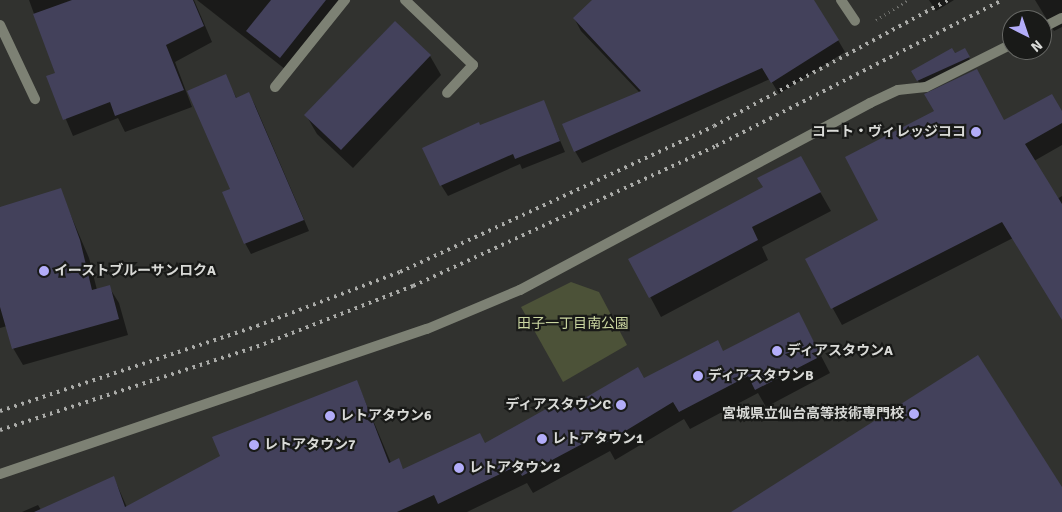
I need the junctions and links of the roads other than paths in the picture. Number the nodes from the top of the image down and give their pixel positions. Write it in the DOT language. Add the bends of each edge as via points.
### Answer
graph roads {
  1 [pos="345,0"];
  2 [pos="404,0"];
  3 [pos="841,0"];
  4 [pos="855,21"];
  5 [pos="0,25"];
  6 [pos="1002,49"];
  7 [pos="275,87"];
  8 [pos="447,93"];
  9 [pos="35,99"];
  10 [pos="0,474"];
  1 -- 7 [label="street"];
  2 -- 8 [label="street" via="473,65"];
  3 -- 4 [label="street"];
  5 -- 9 [label="street"];
  6 -- 10 [label="street" via="926,87 898,90 870,103 520,290 428,329"];
}
